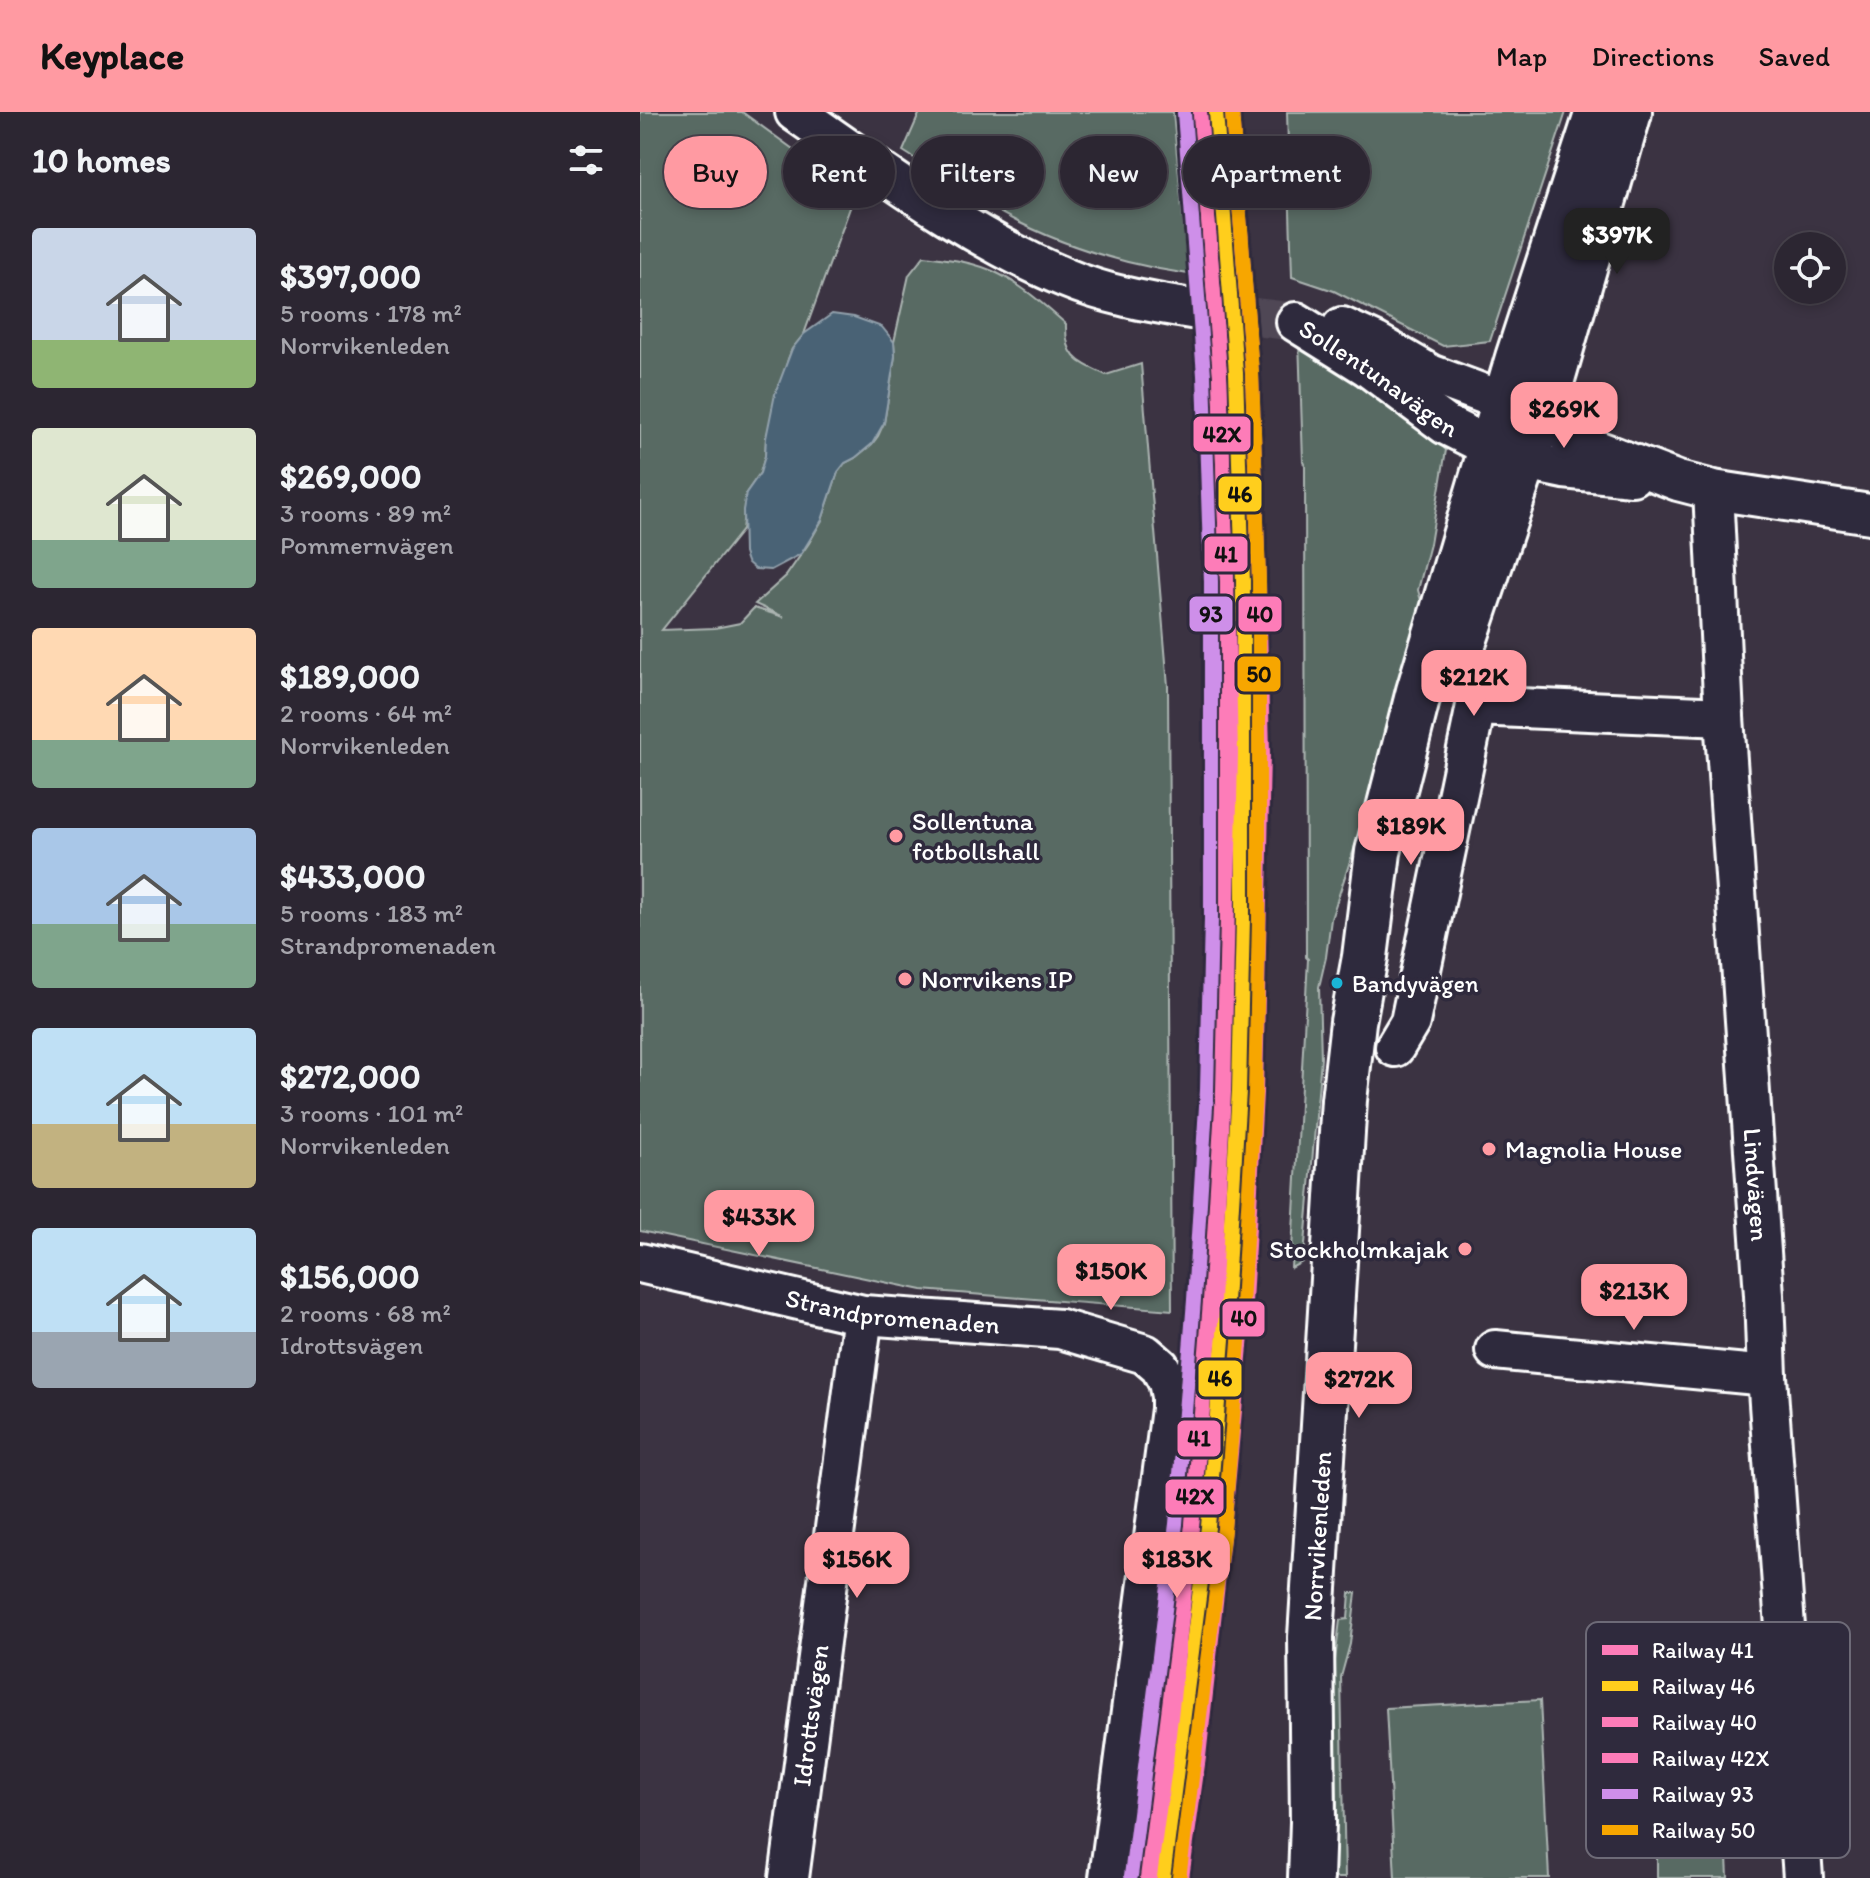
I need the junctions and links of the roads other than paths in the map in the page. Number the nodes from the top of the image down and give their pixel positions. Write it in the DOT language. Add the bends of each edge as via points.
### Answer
graph roads {
  1 [pos="795,112"];
  2 [pos="1598,112"];
  3 [pos="1629,112"];
  4 [pos="1191,309"];
  5 [pos="1522,410"];
  6 [pos="1509,454"];
  7 [pos="1695,486"];
  8 [pos="1870,514"];
  9 [pos="1724,717"];
  10 [pos="1395,1047"];
  11 [pos="640,1263"];
  12 [pos="863,1315"];
  13 [pos="1495,1350"];
  14 [pos="1767,1376"];
  15 [pos="1785,1622"];
  16 [pos="1802,1858"];
  17 [pos="789,1878"];
  18 [pos="1109,1878"];
  19 [pos="1311,1878"];
  20 [pos="1803,1878"];
  1 -- 4 [label="street" via="991,242 1067,279 1130,299"];
  2 -- 5 [label="main road, Norrvikenleden"];
  3 -- 5 [label="main road, Norrvikenleden" via="1552,379"];
  5 -- 6 [label="main road, Norrvikenleden"];
  5 -- 6 [label="street, Sollentunavägen" via="1430,374 1336,324 1296,322 1446,425"];
  5 -- 7 [label="street" via="1594,449"];
  6 -- 7 [label="street" via="1564,469"];
  6 -- 19 [label="main road, Norrvikenleden" via="1419,691 1378,852 1353,1022 1311,1637"];
  7 -- 8 [label="street"];
  7 -- 9 [label="street, Lindvägen"];
  9 -- 10 [label="street" via="1476,706 1410,1022"];
  9 -- 14 [label="street, Lindvägen"];
  11 -- 12 [label="street, Strandpromenaden"];
  12 -- 17 [label="street, Idrottsvägen"];
  12 -- 18 [label="street, Strandpromenaden" via="1060,1329 1145,1354 1168,1382 1171,1409"];
  13 -- 14 [label="street"];
  14 -- 15 [label="street, Lindvägen"];
  16 -- 20 [label="street, Lindvägen"];
}
